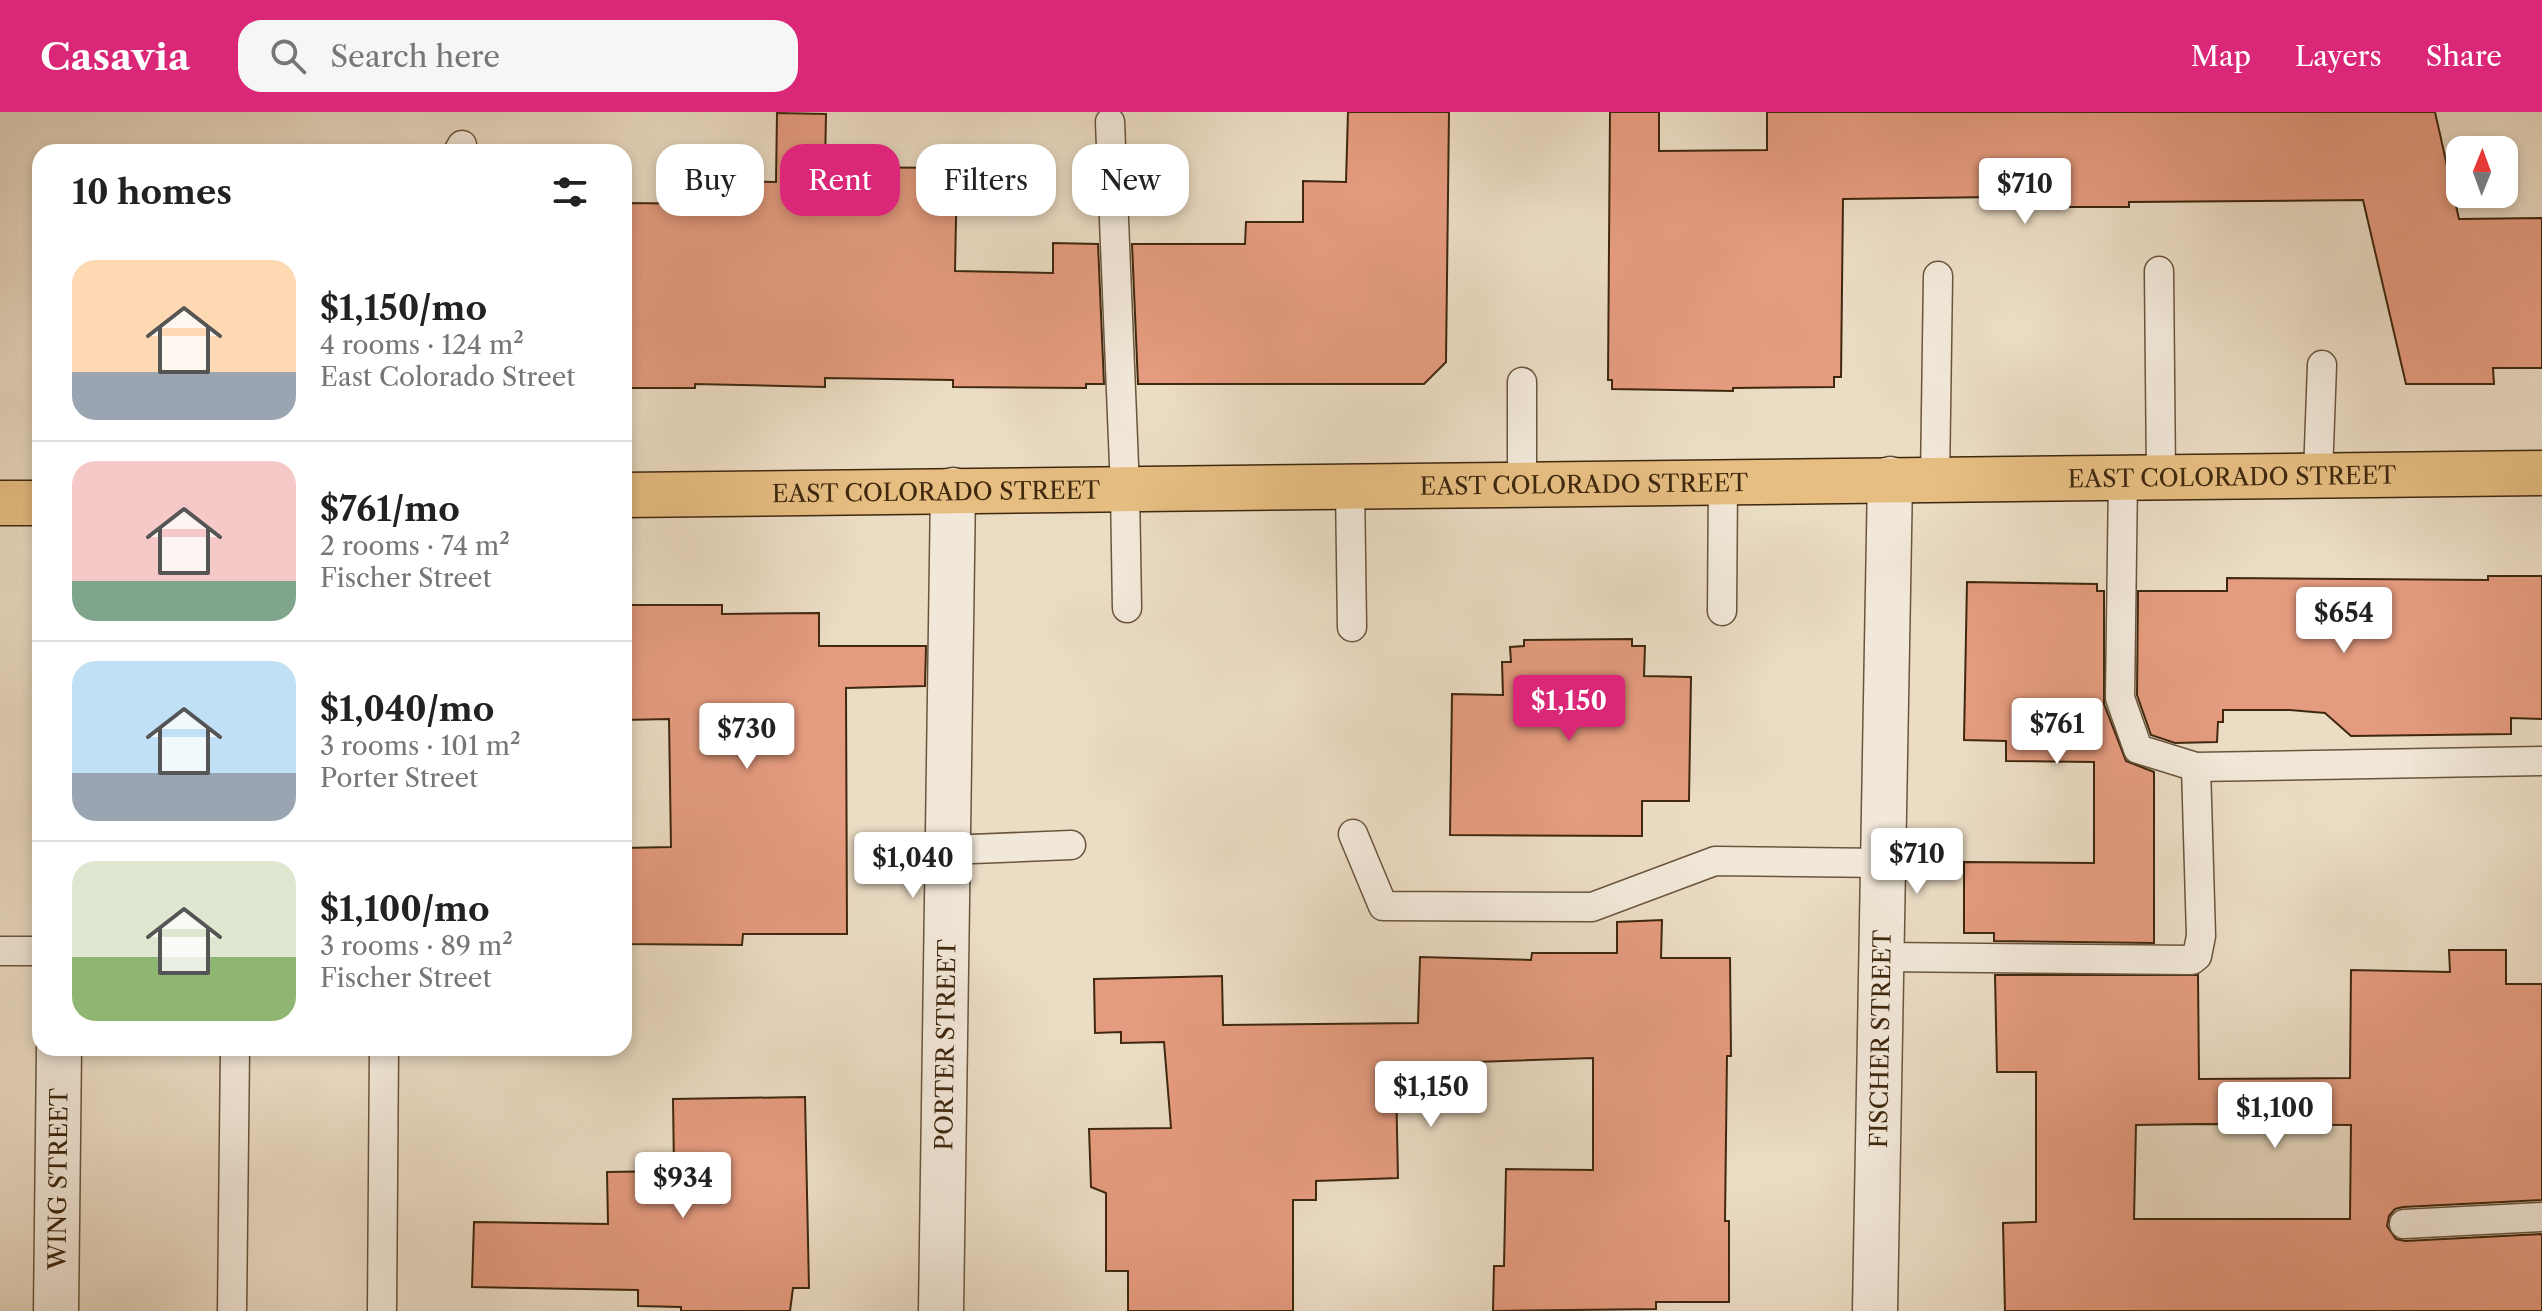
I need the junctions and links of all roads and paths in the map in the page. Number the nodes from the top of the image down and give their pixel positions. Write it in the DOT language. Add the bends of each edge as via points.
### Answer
graph roads {
  1 [pos="1110,122"];
  2 [pos="2159,271"];
  3 [pos="1938,276"];
  4 [pos="2322,365"];
  5 [pos="1522,382"];
  6 [pos="2542,473"];
  7 [pos="2318,475"];
  8 [pos="2142,477"];
  9 [pos="1890,479"];
  10 [pos="1935,479"];
  11 [pos="1723,482"];
  12 [pos="1522,484"];
  13 [pos="1350,486"];
  14 [pos="1125,489"];
  15 [pos="953,490"];
  16 [pos="632,495"];
  17 [pos="0,503"];
  18 [pos="32,503"];
  19 [pos="1127,608"];
  20 [pos="1722,611"];
  21 [pos="1352,627"];
  22 [pos="2542,761"];
  23 [pos="2196,767"];
  24 [pos="1353,834"];
  25 [pos="1071,845"];
  26 [pos="947,850"];
  27 [pos="1884,863"];
  28 [pos="0,951"];
  29 [pos="32,951"];
  30 [pos="1882,957"];
  31 [pos="59,1056"];
  32 [pos="235,1056"];
  33 [pos="384,1056"];
  34 [pos="2542,1217"];
  35 [pos="2404,1224"];
  36 [pos="56,1311"];
  37 [pos="232,1311"];
  38 [pos="382,1311"];
  39 [pos="941,1311"];
  40 [pos="1875,1311"];
  1 -- 14 [label="lane"];
  2 -- 8 [label="lane"];
  3 -- 10 [label="lane"];
  4 -- 7 [label="lane"];
  5 -- 12 [label="lane"];
  6 -- 7 [label="main road, EAST COLORADO STREET"];
  7 -- 8 [label="main road, EAST COLORADO STREET"];
  8 -- 10 [label="main road, EAST COLORADO STREET"];
  8 -- 23 [label="lane" via="2120,698 2138,749"];
  9 -- 10 [label="main road, EAST COLORADO STREET"];
  9 -- 11 [label="main road, EAST COLORADO STREET"];
  9 -- 27 [label="street, FISCHER STREET"];
  11 -- 12 [label="main road, EAST COLORADO STREET"];
  11 -- 20 [label="lane"];
  12 -- 13 [label="main road, EAST COLORADO STREET"];
  13 -- 14 [label="main road, EAST COLORADO STREET"];
  13 -- 21 [label="lane"];
  14 -- 15 [label="main road, EAST COLORADO STREET"];
  14 -- 19 [label="lane"];
  15 -- 16 [label="main road, EAST COLORADO STREET"];
  15 -- 26 [label="street, PORTER STREET"];
  17 -- 18 [label="main road"];
  22 -- 23 [label="lane"];
  23 -- 30 [label="lane" via="2201,936 2192,960"];
  24 -- 27 [label="lane" via="1383,906 1592,907 1715,861"];
  25 -- 26 [label="lane"];
  26 -- 39 [label="street, PORTER STREET"];
  27 -- 30 [label="street, FISCHER STREET"];
  28 -- 29 [label="lane"];
  30 -- 40 [label="street, FISCHER STREET"];
  31 -- 36 [label="street, WING STREET"];
  32 -- 37 [label="lane"];
  33 -- 38 [label="lane"];
  34 -- 35 [label="lane"];
}
